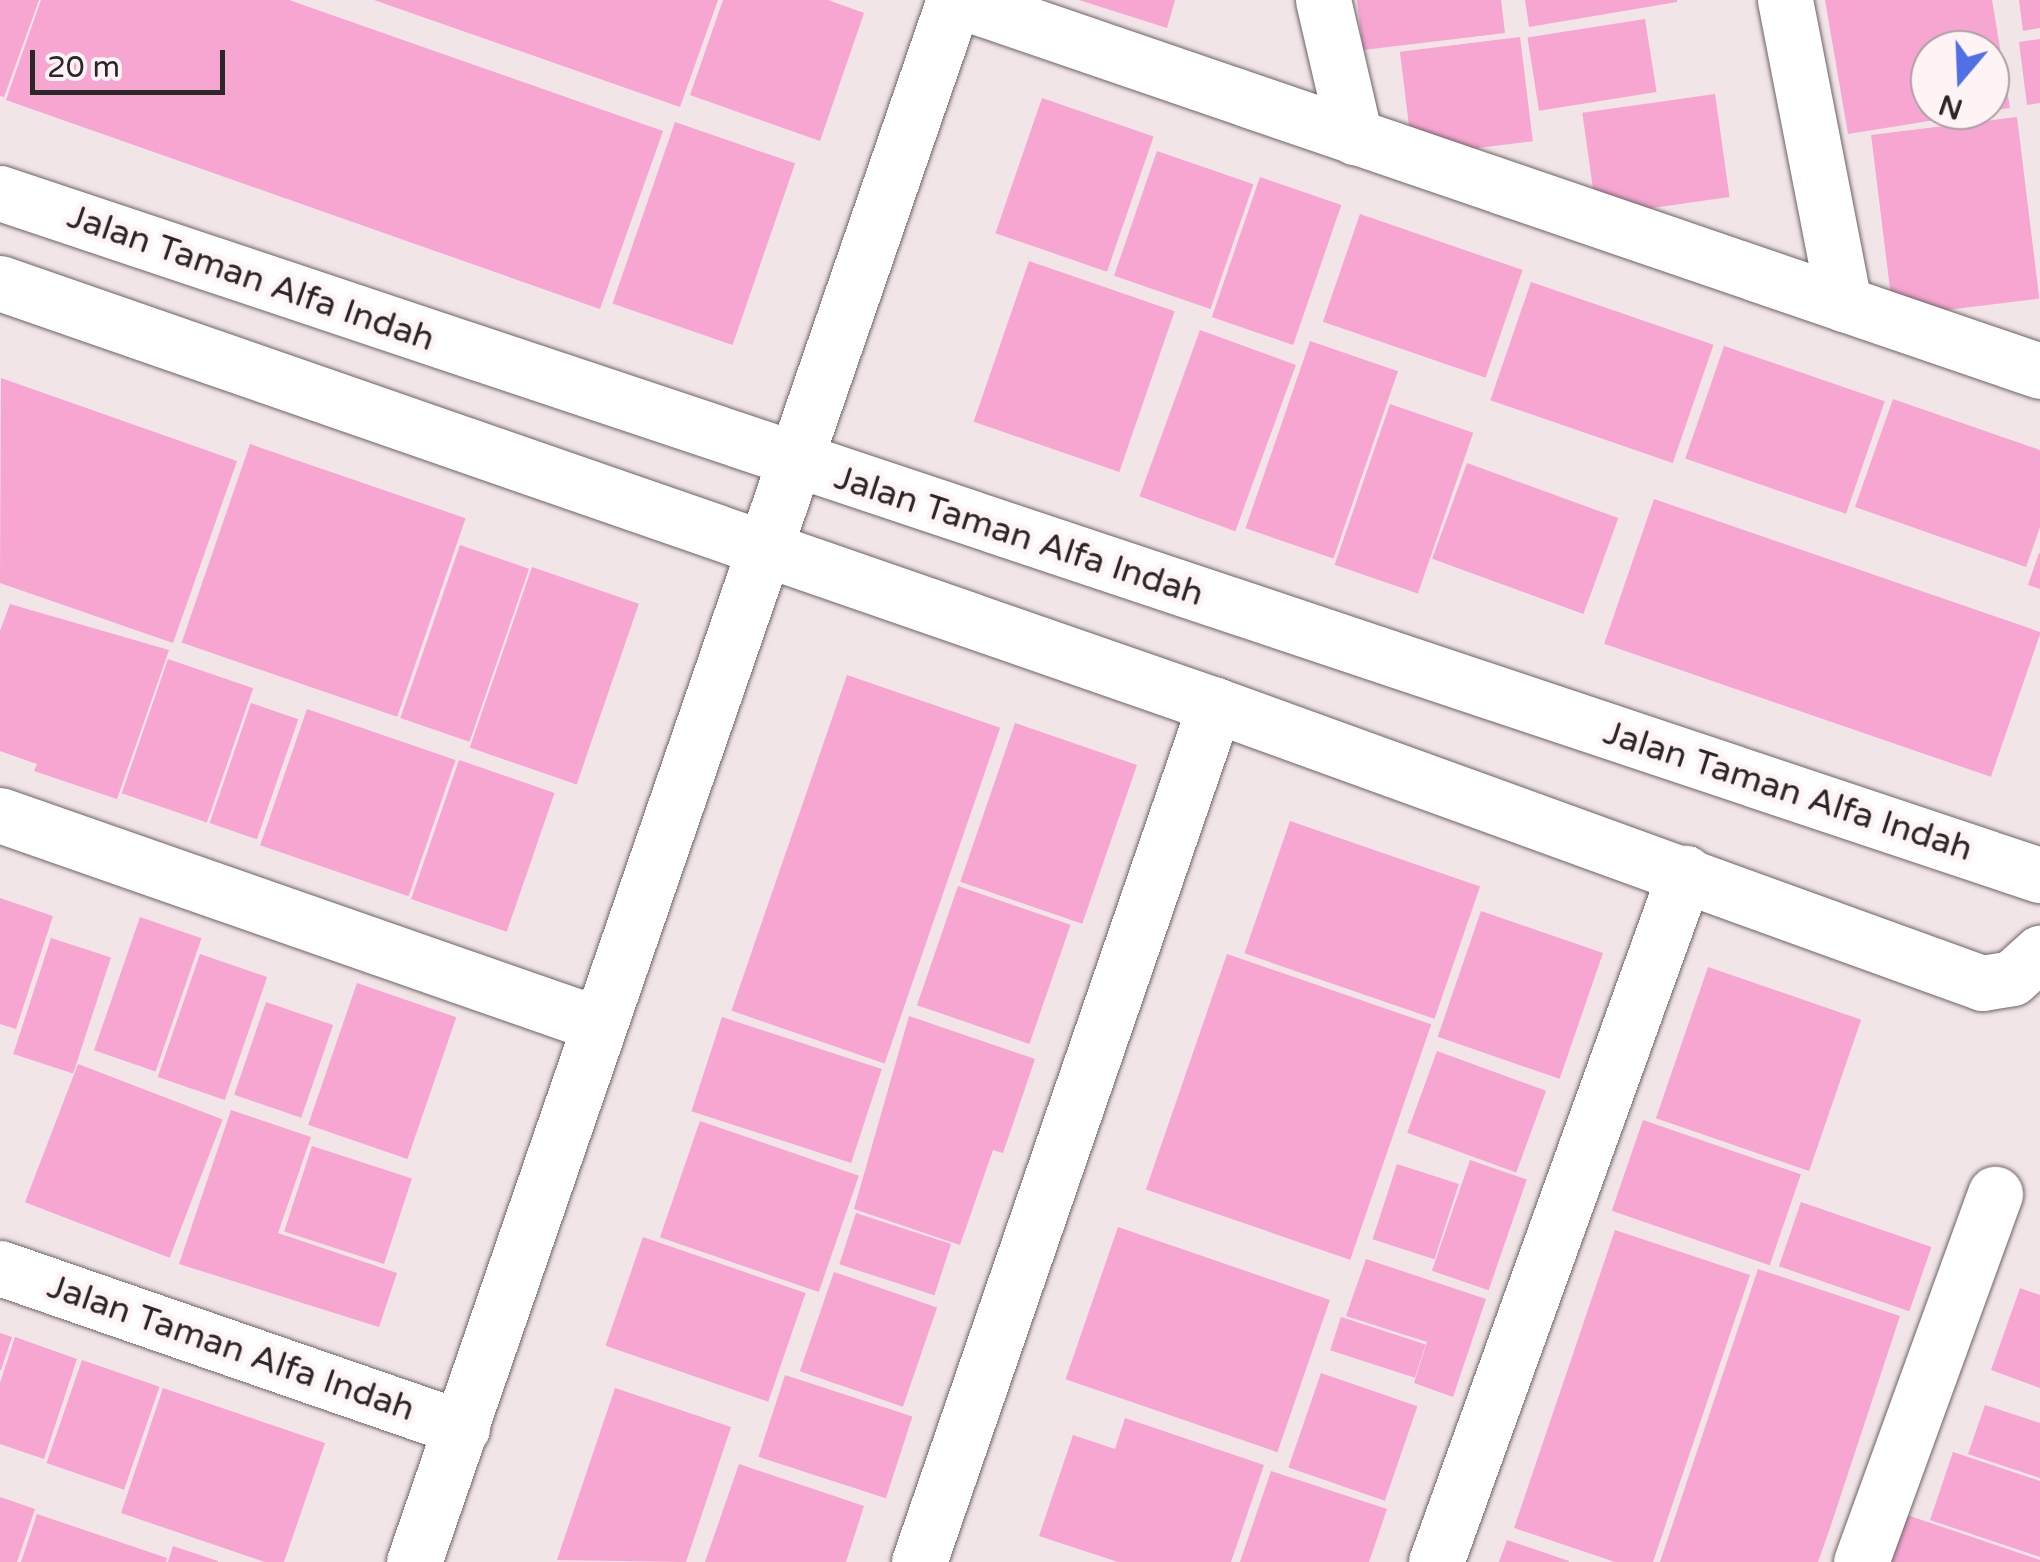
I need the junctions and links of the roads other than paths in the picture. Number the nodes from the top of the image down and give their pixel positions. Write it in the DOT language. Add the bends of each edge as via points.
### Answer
graph roads {
  1 [pos="955,0"];
  2 [pos="1323,0"];
  3 [pos="1786,0"];
  4 [pos="1355,137"];
  5 [pos="0,193"];
  6 [pos="0,283"];
  7 [pos="1844,304"];
  8 [pos="2040,371"];
  9 [pos="791,460"];
  10 [pos="769,560"];
  11 [pos="1215,705"];
  12 [pos="0,815"];
  13 [pos="1685,873"];
  14 [pos="2040,875"];
  15 [pos="2021,968"];
  16 [pos="598,1024"];
  17 [pos="1994,1194"];
  18 [pos="0,1268"];
  19 [pos="462,1428"];
  20 [pos="414,1562"];
  21 [pos="919,1562"];
  22 [pos="1436,1562"];
  23 [pos="1860,1562"];
  1 -- 4 [label="street"];
  1 -- 9 [label="street, Jalan Taman Alfa Indah"];
  2 -- 4 [label="street"];
  3 -- 7 [label="street"];
  4 -- 7 [label="street"];
  5 -- 9 [label="street, Jalan Taman Alfa Indah"];
  6 -- 10 [label="street"];
  7 -- 8 [label="street"];
  9 -- 10 [label="street, Jalan Taman Alfa Indah"];
  9 -- 14 [label="street, Jalan Taman Alfa Indah"];
  10 -- 11 [label="street"];
  10 -- 16 [label="street, Jalan Taman Alfa Indah"];
  11 -- 13 [label="street"];
  11 -- 21 [label="street"];
  12 -- 16 [label="street"];
  13 -- 15 [label="street" via="1982,983"];
  13 -- 22 [label="street"];
  16 -- 19 [label="street, Jalan Taman Alfa Indah"];
  17 -- 23 [label="street"];
  18 -- 19 [label="street, Jalan Taman Alfa Indah"];
  19 -- 20 [label="street, Jalan Taman Alfa Indah"];
}
